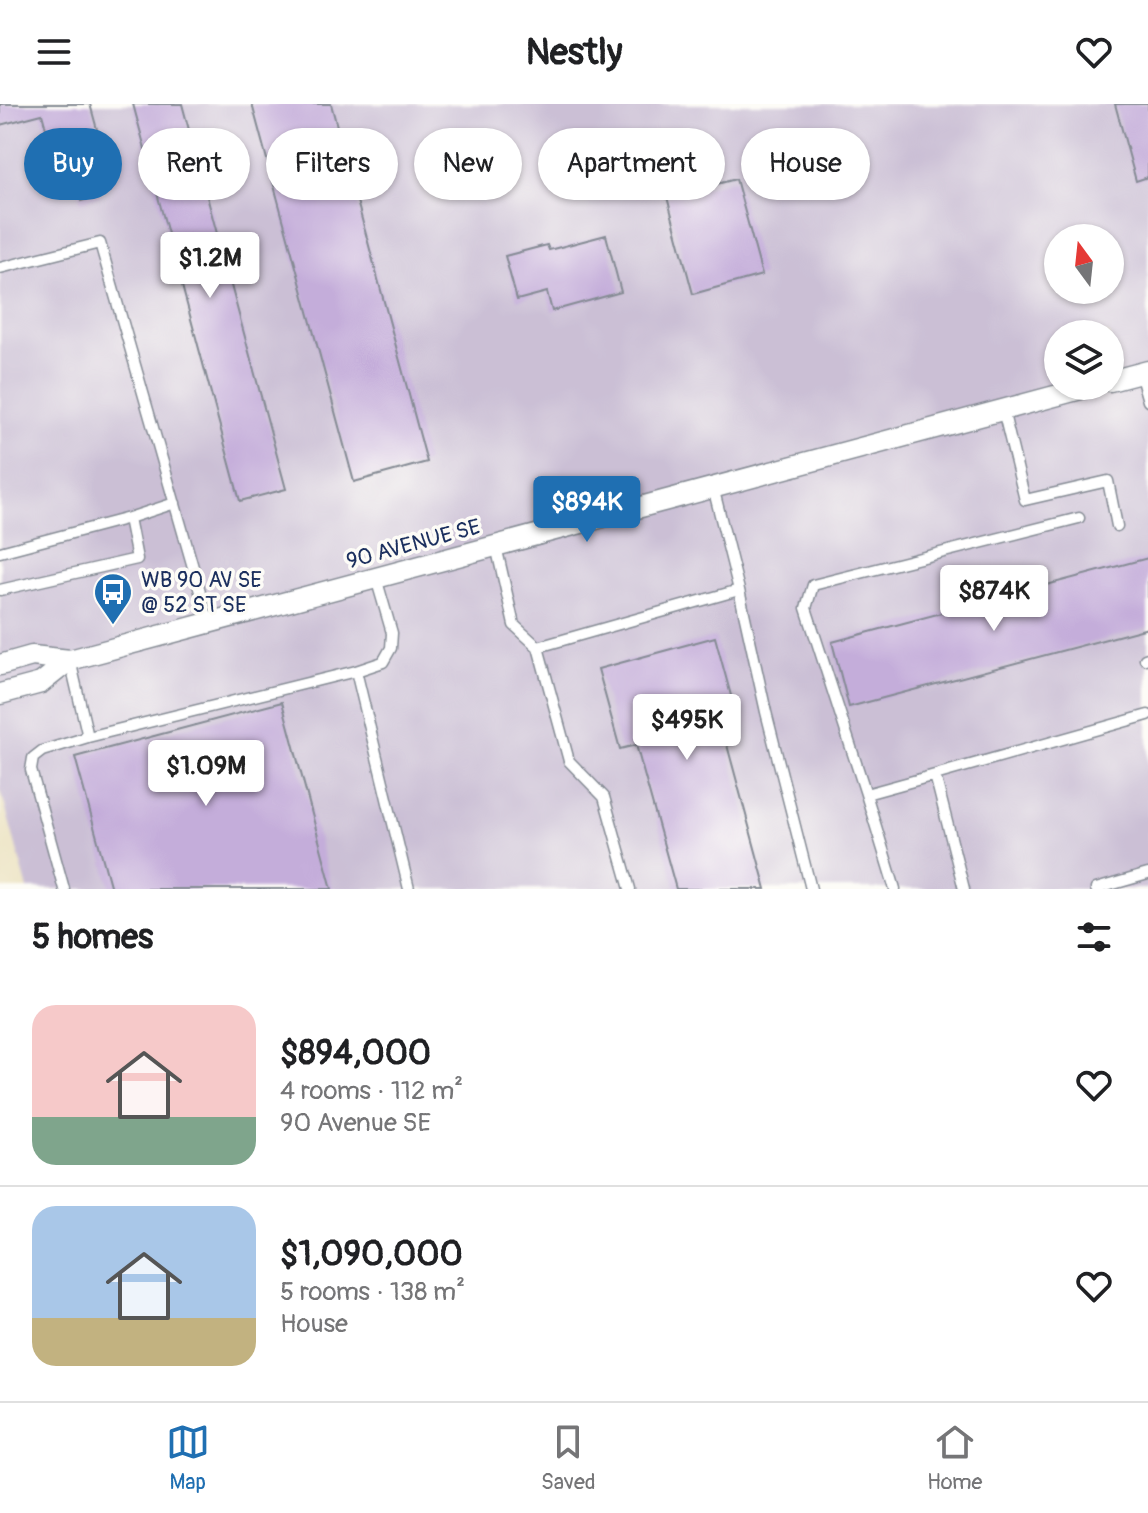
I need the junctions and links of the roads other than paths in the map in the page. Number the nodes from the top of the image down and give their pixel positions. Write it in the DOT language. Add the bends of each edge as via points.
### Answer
graph roads {
  1 [pos="0,268"];
  2 [pos="1144,372"];
  3 [pos="1124,377"];
  4 [pos="1044,399"];
  5 [pos="1148,401"];
  6 [pos="1003,410"];
  7 [pos="713,487"];
  8 [pos="175,503"];
  9 [pos="129,518"];
  10 [pos="1079,518"];
  11 [pos="1117,526"];
  12 [pos="496,546"];
  13 [pos="0,552"];
  14 [pos="376,578"];
  15 [pos="0,590"];
  16 [pos="739,590"];
  17 [pos="209,623"];
  18 [pos="538,647"];
  19 [pos="70,660"];
  20 [pos="0,665"];
  21 [pos="356,671"];
  22 [pos="0,694"];
  23 [pos="1148,715"];
  24 [pos="88,737"];
  25 [pos="935,775"];
  26 [pos="866,794"];
  27 [pos="1148,874"];
  28 [pos="64,889"];
  29 [pos="409,889"];
  30 [pos="630,889"];
  31 [pos="811,889"];
  32 [pos="895,889"];
  33 [pos="964,889"];
  34 [pos="1096,889"];
  1 -- 8 [label="lane" via="100,243"];
  2 -- 3 [label="street"];
  2 -- 5 [label="lane"];
  4 -- 6 [label="street, 90 AVENUE SE"];
  6 -- 7 [label="street, 90 AVENUE SE"];
  6 -- 11 [label="lane" via="1025,500 1108,481"];
  7 -- 12 [label="street, 90 AVENUE SE"];
  7 -- 16 [label="lane"];
  8 -- 9 [label="lane"];
  8 -- 17 [label="lane"];
  9 -- 13 [label="lane"];
  9 -- 15 [label="lane" via="137,559"];
  10 -- 26 [label="lane" via="813,585 806,608"];
  12 -- 14 [label="street, 90 AVENUE SE"];
  12 -- 18 [label="lane" via="514,625"];
  14 -- 17 [label="street, 90 AVENUE SE"];
  14 -- 21 [label="lane" via="392,633 391,648 383,662"];
  16 -- 18 [label="lane"];
  16 -- 31 [label="lane"];
  17 -- 19 [label="street, 90 AVENUE SE"];
  18 -- 30 [label="lane" via="569,761 604,797"];
  19 -- 20 [label="street, 90 AVENUE SE" via="32,656"];
  19 -- 22 [label="street, 90 AVENUE SE" via="41,683"];
  19 -- 24 [label="lane"];
  21 -- 24 [label="lane"];
  21 -- 29 [label="lane"];
  23 -- 25 [label="lane"];
  24 -- 28 [label="lane" via="42,751 33,758 31,770"];
  25 -- 26 [label="lane"];
  25 -- 33 [label="lane"];
  26 -- 32 [label="lane"];
  27 -- 34 [label="lane"];
}
